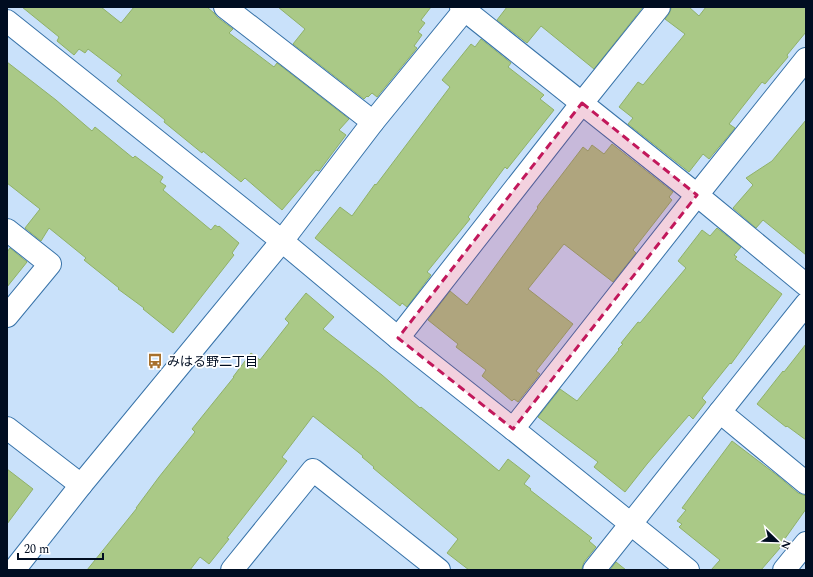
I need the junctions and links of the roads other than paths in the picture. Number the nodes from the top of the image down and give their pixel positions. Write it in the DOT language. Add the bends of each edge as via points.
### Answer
graph roads {
  1 [pos="225,7"];
  2 [pos="660,7"];
  3 [pos="464,8"];
  4 [pos="7,21"];
  5 [pos="806,59"];
  6 [pos="582,103"];
  7 [pos="373,122"];
  8 [pos="697,194"];
  9 [pos="7,230"];
  10 [pos="282,241"];
  11 [pos="806,284"];
  12 [pos="806,304"];
  13 [pos="7,316"];
  14 [pos="398,338"];
  15 [pos="720,412"];
  16 [pos="7,428"];
  17 [pos="513,429"];
  18 [pos="806,483"];
  19 [pos="81,485"];
  20 [pos="631,524"];
  21 [pos="806,543"];
  22 [pos="14,570"];
  23 [pos="232,570"];
  24 [pos="439,570"];
  25 [pos="594,570"];
  26 [pos="688,570"];
  27 [pos="784,570"];
  1 -- 7 [label="street"];
  2 -- 6 [label="street"];
  3 -- 6 [label="street"];
  3 -- 7 [label="street"];
  4 -- 10 [label="street"];
  5 -- 8 [label="street"];
  6 -- 8 [label="street"];
  6 -- 14 [label="street"];
  7 -- 10 [label="street"];
  8 -- 11 [label="street"];
  8 -- 17 [label="street"];
  9 -- 13 [label="street" via="50,264"];
  10 -- 14 [label="street"];
  10 -- 19 [label="street"];
  12 -- 15 [label="street"];
  14 -- 17 [label="street"];
  15 -- 18 [label="street"];
  15 -- 20 [label="street"];
  16 -- 19 [label="street"];
  17 -- 20 [label="street"];
  19 -- 22 [label="street"];
  20 -- 25 [label="street"];
  20 -- 26 [label="street"];
  21 -- 27 [label="street"];
  23 -- 24 [label="street" via="313,470"];
}
